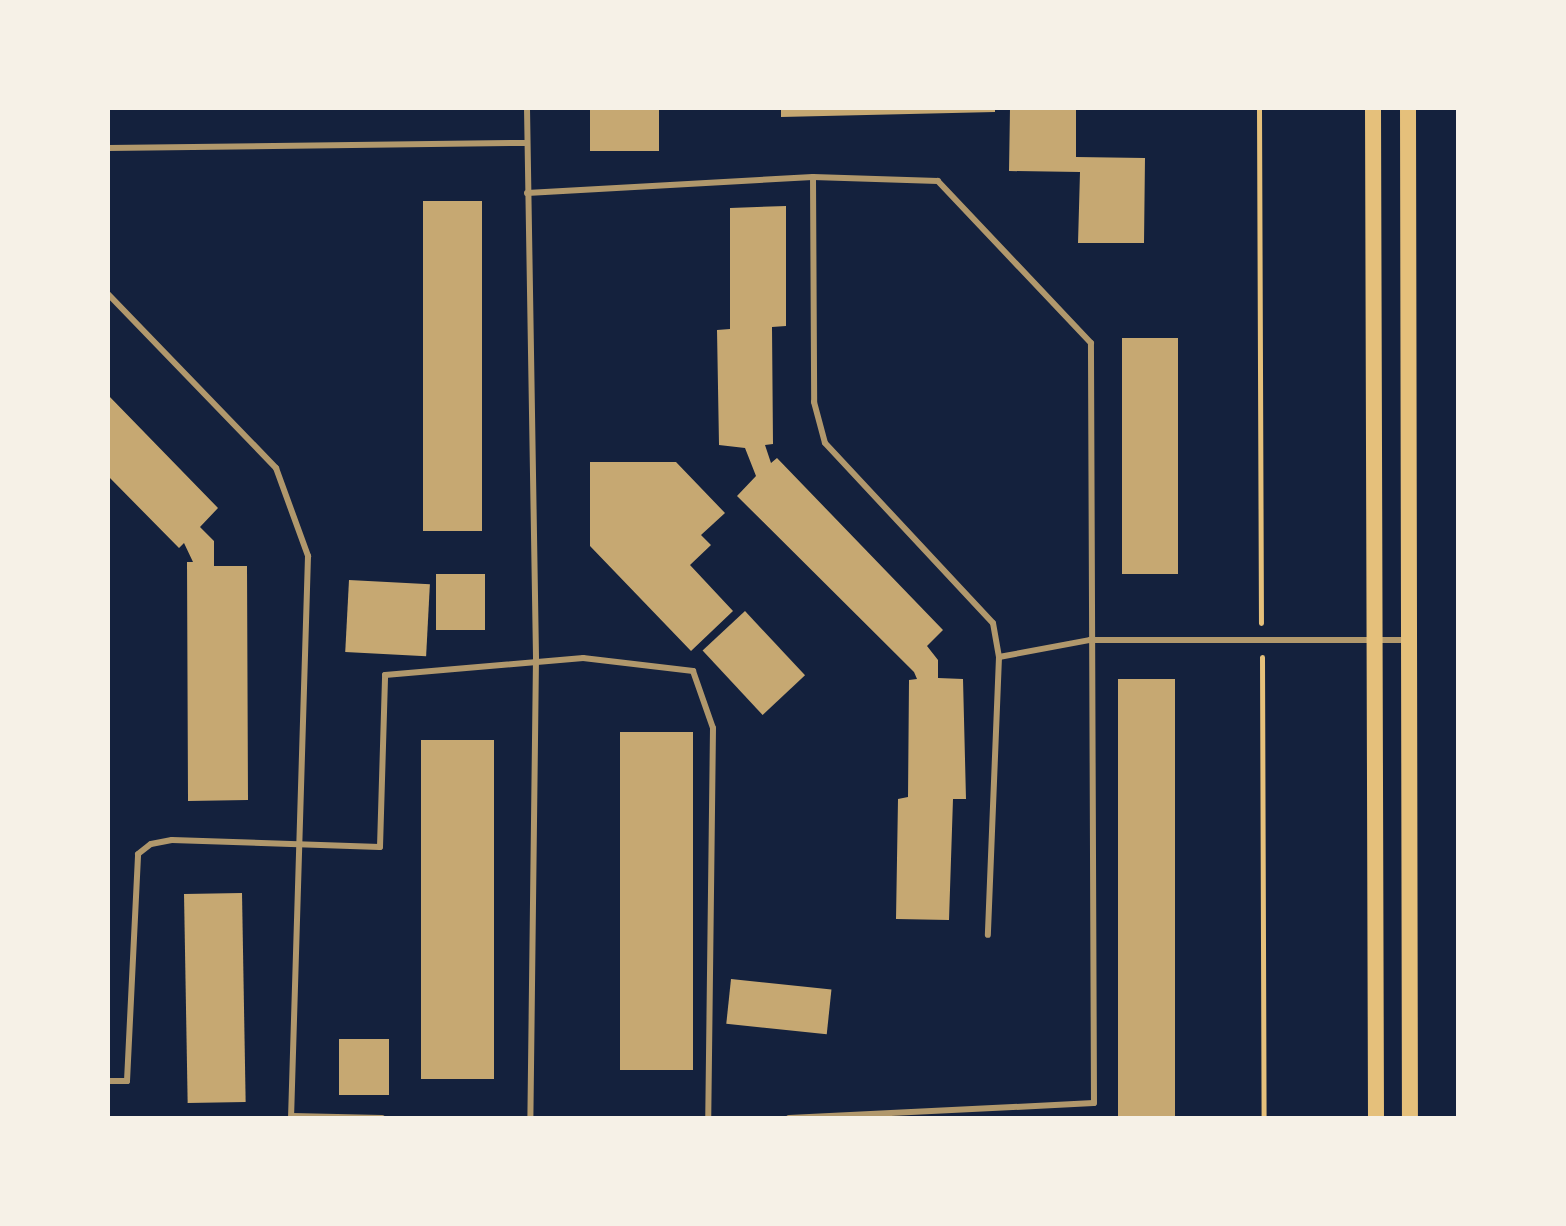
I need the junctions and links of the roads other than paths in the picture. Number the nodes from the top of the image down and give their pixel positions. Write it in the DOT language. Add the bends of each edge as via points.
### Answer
graph roads {
  1 [pos="527,108"];
  2 [pos="1373,108"];
  3 [pos="1408,108"];
  4 [pos="527,143"];
  5 [pos="108,148"];
  6 [pos="813,177"];
  7 [pos="527,193"];
  8 [pos="108,294"];
  9 [pos="1090,640"];
  10 [pos="1374,640"];
  11 [pos="1411,640"];
  12 [pos="999,657"];
  13 [pos="536,658"];
  14 [pos="303,844"];
  15 [pos="988,935"];
  16 [pos="108,1081"];
  17 [pos="292,1117"];
  18 [pos="382,1118"];
  19 [pos="530,1118"];
  20 [pos="708,1118"];
  21 [pos="789,1118"];
  22 [pos="1376,1118"];
  23 [pos="1410,1118"];
  1 -- 4 [label="lane"];
  2 -- 10 [label="main road"];
  3 -- 11 [label="main road"];
  4 -- 5 [label="lane"];
  4 -- 7 [label="lane"];
  6 -- 7 [label="lane"];
  6 -- 9 [label="lane" via="938,181 1091,343"];
  6 -- 12 [label="lane" via="814,402 825,443 993,623"];
  7 -- 13 [label="lane"];
  8 -- 14 [label="lane" via="276,468 308,556"];
  9 -- 10 [label="lane"];
  9 -- 12 [label="lane"];
  9 -- 21 [label="lane" via="1094,1103"];
  10 -- 11 [label="lane"];
  10 -- 22 [label="main road"];
  11 -- 23 [label="main road"];
  12 -- 15 [label="lane"];
  13 -- 14 [label="lane" via="385,675 380,847"];
  13 -- 19 [label="lane"];
  13 -- 20 [label="lane" via="693,671 713,728"];
  14 -- 16 [label="lane" via="172,840 151,844 138,854 127,1081"];
  14 -- 17 [label="lane"];
  17 -- 18 [label="lane"];
}
